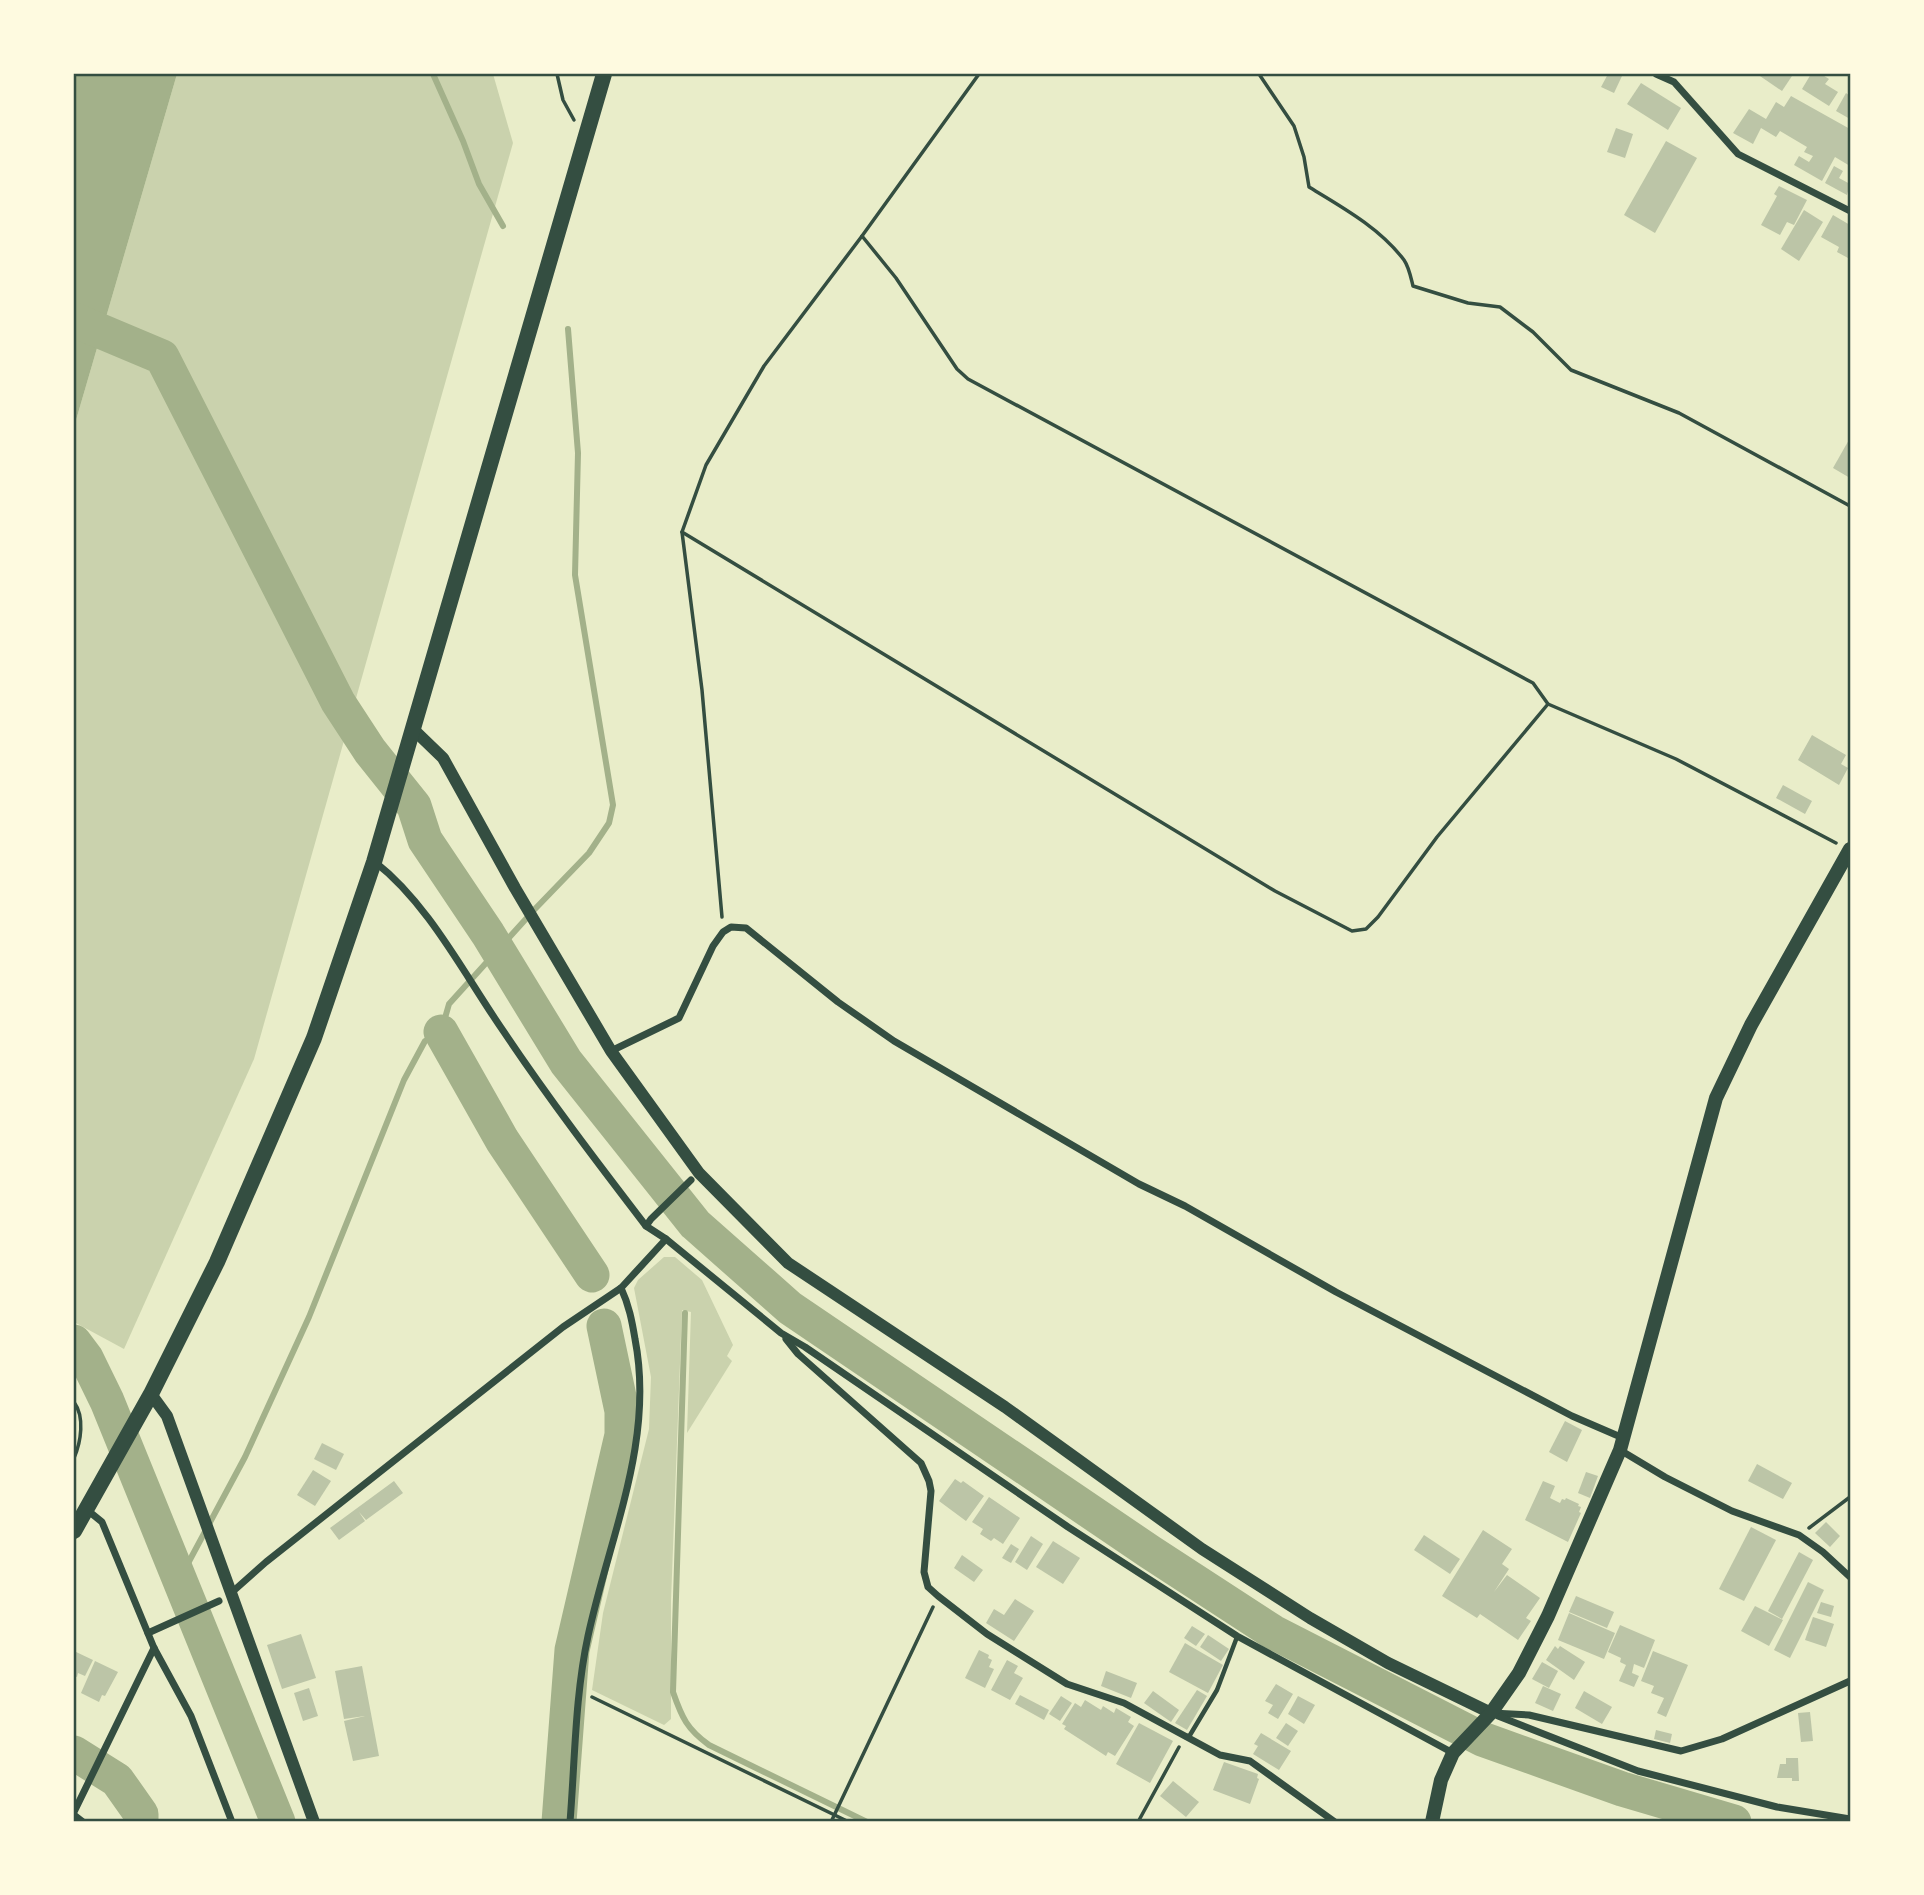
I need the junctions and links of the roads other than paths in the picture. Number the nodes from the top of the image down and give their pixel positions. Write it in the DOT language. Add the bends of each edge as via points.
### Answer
graph roads {
  1 [pos="604,74"];
  2 [pos="1656,74"];
  3 [pos="1850,211"];
  4 [pos="414,730"];
  5 [pos="1850,850"];
  6 [pos="374,862"];
  7 [pos="611,1051"];
  8 [pos="695,1177"];
  9 [pos="648,1223"];
  10 [pos="666,1239"];
  11 [pos="621,1288"];
  12 [pos="780,1333"];
  13 [pos="148,1400"];
  14 [pos="1621,1444"];
  15 [pos="86,1509"];
  16 [pos="74,1531"];
  17 [pos="1850,1577"];
  18 [pos="224,1597"];
  19 [pos="148,1633"];
  20 [pos="1237,1636"];
  21 [pos="154,1648"];
  22 [pos="1850,1681"];
  23 [pos="1486,1718"];
  24 [pos="1185,1737"];
  25 [pos="1456,1749"];
  26 [pos="74,1813"];
  27 [pos="1850,1819"];
  28 [pos="83,1822"];
  29 [pos="232,1822"];
  30 [pos="314,1822"];
  31 [pos="570,1822"];
  32 [pos="1335,1822"];
  33 [pos="1432,1822"];
  1 -- 4 [label="highway"];
  2 -- 3 [label="street" via="1674,82 1738,154"];
  4 -- 6 [label="highway"];
  4 -- 7 [label="street" via="443,758"];
  5 -- 14 [label="main road" via="1751,1025 1716,1098"];
  6 -- 9 [label="street" via="398,880 436,930 560,1114"];
  6 -- 13 [label="highway" via="314,1038 217,1262"];
  7 -- 8 [label="street"];
  7 -- 14 [label="street" via="678,1018 723,932 731,927 746,928 894,1041 1139,1184"];
  8 -- 9 [label="street"];
  8 -- 23 [label="street" via="788,1263 1005,1407 1202,1549 1310,1619"];
  9 -- 10 [label="street"];
  10 -- 11 [label="street"];
  10 -- 12 [label="street"];
  11 -- 18 [label="street" via="563,1327"];
  11 -- 31 [label="street" via="640,1365 641,1410 628,1490 588,1637"];
  12 -- 20 [label="street"];
  12 -- 24 [label="street" via="921,1462 931,1491 924,1572 928,1587 987,1634 1068,1684 1124,1703"];
  13 -- 15 [label="highway"];
  13 -- 18 [label="street" via="167,1416"];
  14 -- 17 [label="street" via="1665,1477 1732,1511 1799,1535"];
  14 -- 23 [label="main road" via="1548,1616 1519,1673"];
  15 -- 16 [label="highway"];
  15 -- 19 [label="street" via="102,1522"];
  18 -- 19 [label="street"];
  18 -- 30 [label="street"];
  19 -- 21 [label="street"];
  20 -- 24 [label="lane" via="1217,1690"];
  20 -- 25 [label="street"];
  21 -- 26 [label="street"];
  21 -- 29 [label="street" via="191,1716"];
  22 -- 23 [label="street" via="1722,1739 1681,1751 1529,1716"];
  23 -- 25 [label="main road"];
  23 -- 27 [label="street" via="1638,1770 1777,1807"];
  24 -- 32 [label="street" via="1220,1755 1250,1762"];
  25 -- 33 [label="main road" via="1441,1780"];
  26 -- 28 [label="street"];
}
